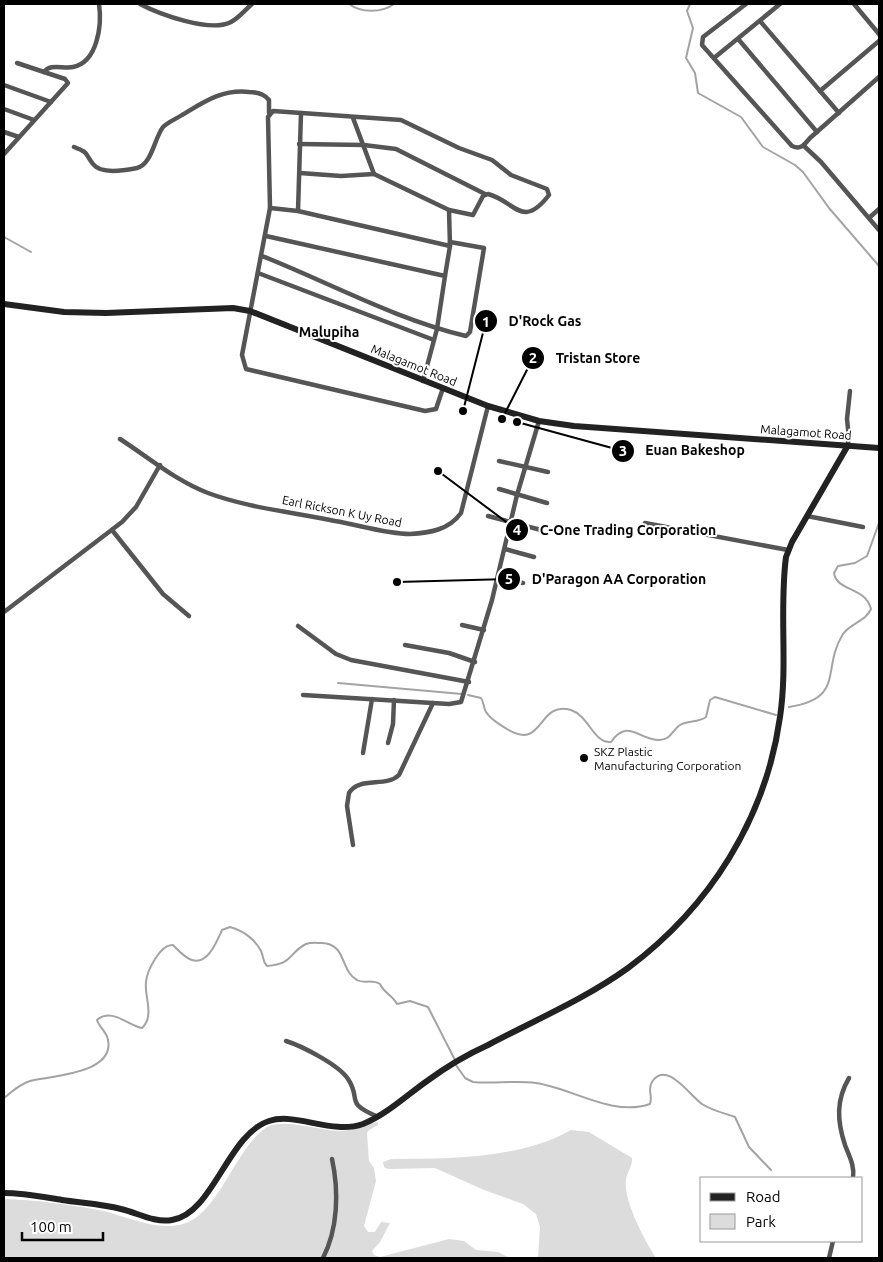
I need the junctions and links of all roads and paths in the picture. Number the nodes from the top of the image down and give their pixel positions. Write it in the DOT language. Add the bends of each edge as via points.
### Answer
graph roads {
  1 [pos="99,4"];
  2 [pos="140,4"];
  3 [pos="252,4"];
  4 [pos="746,4"];
  5 [pos="780,4"];
  6 [pos="854,4"];
  7 [pos="760,21"];
  8 [pos="879,34"];
  9 [pos="739,40"];
  10 [pos="879,41"];
  11 [pos="714,58"];
  12 [pos="17,63"];
  13 [pos="44,72"];
  14 [pos="877,79"];
  15 [pos="4,85"];
  16 [pos="879,86"];
  17 [pos="820,91"];
  18 [pos="51,102"];
  19 [pos="4,109"];
  20 [pos="301,113"];
  21 [pos="839,113"];
  22 [pos="268,114"];
  23 [pos="353,118"];
  24 [pos="34,120"];
  25 [pos="4,132"];
  26 [pos="817,132"];
  27 [pos="19,137"];
  28 [pos="299,144"];
  29 [pos="364,144"];
  30 [pos="804,146"];
  31 [pos="74,147"];
  32 [pos="4,154"];
  33 [pos="300,173"];
  34 [pos="374,174"];
  35 [pos="486,194"];
  36 [pos="270,208"];
  37 [pos="879,209"];
  38 [pos="449,210"];
  39 [pos="298,211"];
  40 [pos="869,218"];
  41 [pos="879,230"];
  42 [pos="266,236"];
  43 [pos="450,244"];
  44 [pos="262,256"];
  45 [pos="258,274"];
  46 [pos="445,276"];
  47 [pos="4,304"];
  48 [pos="250,311"];
  49 [pos="437,329"];
  50 [pos="434,340"];
  51 [pos="424,380"];
  52 [pos="443,388"];
  53 [pos="850,391"];
  54 [pos="488,406"];
  55 [pos="539,421"];
  56 [pos="120,439"];
  57 [pos="847,446"];
  58 [pos="879,448"];
  59 [pos="498,460"];
  60 [pos="160,465"];
  61 [pos="525,467"];
  62 [pos="548,472"];
  63 [pos="499,489"];
  64 [pos="517,494"];
  65 [pos="547,503"];
  66 [pos="488,516"];
  67 [pos="807,516"];
  68 [pos="511,523"];
  69 [pos="645,523"];
  70 [pos="862,527"];
  71 [pos="112,530"];
  72 [pos="541,530"];
  73 [pos="505,549"];
  74 [pos="788,550"];
  75 [pos="534,557"];
  76 [pos="498,577"];
  77 [pos="523,583"];
  78 [pos="4,612"];
  79 [pos="189,616"];
  80 [pos="462,624"];
  81 [pos="298,626"];
  82 [pos="484,630"];
  83 [pos="405,645"];
  84 [pos="475,662"];
  85 [pos="469,682"];
  86 [pos="303,695"];
  87 [pos="372,699"];
  88 [pos="394,700"];
  89 [pos="433,703"];
  90 [pos="388,743"];
  91 [pos="364,753"];
  92 [pos="353,844"];
  93 [pos="286,1041"];
  94 [pos="849,1078"];
  95 [pos="376,1116"];
  96 [pos="332,1160"];
  97 [pos="853,1177"];
  98 [pos="4,1193"];
  99 [pos="833,1242"];
  100 [pos="323,1258"];
  101 [pos="829,1258"];
  1 -- 13 [label="street" via="98,30 90,54 79,65 48,68"];
  2 -- 3 [label="street" via="181,20 223,24 233,21"];
  4 -- 11 [label="street" via="704,37 702,45"];
  5 -- 7 [label="street"];
  6 -- 8 [label="street"];
  7 -- 9 [label="street"];
  7 -- 17 [label="street"];
  9 -- 11 [label="street"];
  9 -- 26 [label="street"];
  10 -- 17 [label="street"];
  11 -- 30 [label="street" via="788,144 795,148"];
  12 -- 13 [label="street"];
  13 -- 18 [label="street" via="67,80"];
  14 -- 16 [label="street"];
  14 -- 21 [label="street"];
  15 -- 18 [label="street"];
  17 -- 21 [label="street"];
  18 -- 24 [label="street"];
  19 -- 24 [label="street"];
  20 -- 22 [label="street" via="276,110"];
  20 -- 23 [label="street"];
  20 -- 28 [label="street"];
  21 -- 26 [label="street"];
  22 -- 31 [label="street" via="271,105 267,97 242,91 221,93 166,124 157,136 147,161 139,167 103,170 93,164 88,154"];
  22 -- 36 [label="street"];
  23 -- 29 [label="street"];
  23 -- 35 [label="street" via="392,118 406,122 492,160 511,175 549,193 526,212 517,211"];
  24 -- 27 [label="street"];
  25 -- 27 [label="street"];
  26 -- 30 [label="street"];
  27 -- 32 [label="street"];
  28 -- 29 [label="street"];
  28 -- 33 [label="street"];
  29 -- 34 [label="street"];
  29 -- 35 [label="street" via="405,153"];
  30 -- 40 [label="street"];
  33 -- 34 [label="street"];
  33 -- 39 [label="street"];
  34 -- 38 [label="street"];
  35 -- 38 [label="street" via="473,215"];
  36 -- 39 [label="street"];
  36 -- 42 [label="street"];
  37 -- 40 [label="street"];
  38 -- 43 [label="street"];
  39 -- 43 [label="street"];
  40 -- 41 [label="street"];
  42 -- 44 [label="street"];
  42 -- 46 [label="street"];
  43 -- 46 [label="street"];
  43 -- 49 [label="street" via="484,249 469,334"];
  44 -- 45 [label="street"];
  44 -- 49 [label="street"];
  45 -- 48 [label="street"];
  45 -- 50 [label="street"];
  46 -- 49 [label="street"];
  47 -- 48 [label="street, Malagamot Road" via="106,313 205,308"];
  48 -- 51 [label="street, Malagamot Road"];
  48 -- 52 [label="street" via="242,355 246,369 425,411 436,409"];
  49 -- 50 [label="street"];
  50 -- 51 [label="street"];
  51 -- 52 [label="street, Malagamot Road"];
  52 -- 54 [label="street, Malagamot Road"];
  53 -- 57 [label="street"];
  54 -- 55 [label="street, Malagamot Road"];
  54 -- 60 [label="street, Earl Rickson K Uy Road" via="461,513 450,525 431,532 399,533 233,500 207,493"];
  55 -- 57 [label="street, Malagamot Road"];
  55 -- 61 [label="street"];
  56 -- 60 [label="street, Earl Rickson K Uy Road"];
  57 -- 58 [label="street, Malagamot Road"];
  57 -- 67 [label="street"];
  59 -- 61 [label="street"];
  60 -- 71 [label="street" via="136,507"];
  61 -- 62 [label="street"];
  61 -- 64 [label="street"];
  63 -- 64 [label="street"];
  64 -- 65 [label="street"];
  64 -- 68 [label="street"];
  66 -- 68 [label="street"];
  67 -- 70 [label="street"];
  67 -- 74 [label="street"];
  68 -- 72 [label="street"];
  68 -- 73 [label="street"];
  69 -- 74 [label="street"];
  71 -- 78 [label="street"];
  71 -- 79 [label="street" via="163,594"];
  73 -- 75 [label="street"];
  73 -- 76 [label="street"];
  74 -- 95 [label="street" via="784,576 784,671 777,735 756,810 708,888 676,927 628,968 447,1066"];
  76 -- 77 [label="street"];
  76 -- 82 [label="street"];
  80 -- 82 [label="street"];
  81 -- 85 [label="street" via="336,654 351,660"];
  82 -- 84 [label="street"];
  83 -- 84 [label="street" via="449,653"];
  84 -- 85 [label="street"];
  85 -- 89 [label="street" via="461,702"];
  86 -- 87 [label="street"];
  87 -- 88 [label="street"];
  87 -- 91 [label="street"];
  88 -- 89 [label="street"];
  88 -- 90 [label="street"];
  89 -- 92 [label="street" via="399,775 391,781 360,785 349,793 347,806"];
  93 -- 95 [label="street" via="309,1049 345,1075 355,1102"];
  94 -- 97 [label="street" via="840,1097 839,1117 853,1165"];
  95 -- 98 [label="street" via="365,1123 346,1127 279,1120 266,1122 235,1151 196,1207 179,1219 170,1221 154,1220 108,1206"];
  96 -- 100 [label="street" via="336,1202 330,1239"];
  99 -- 101 [label="street"];
}
